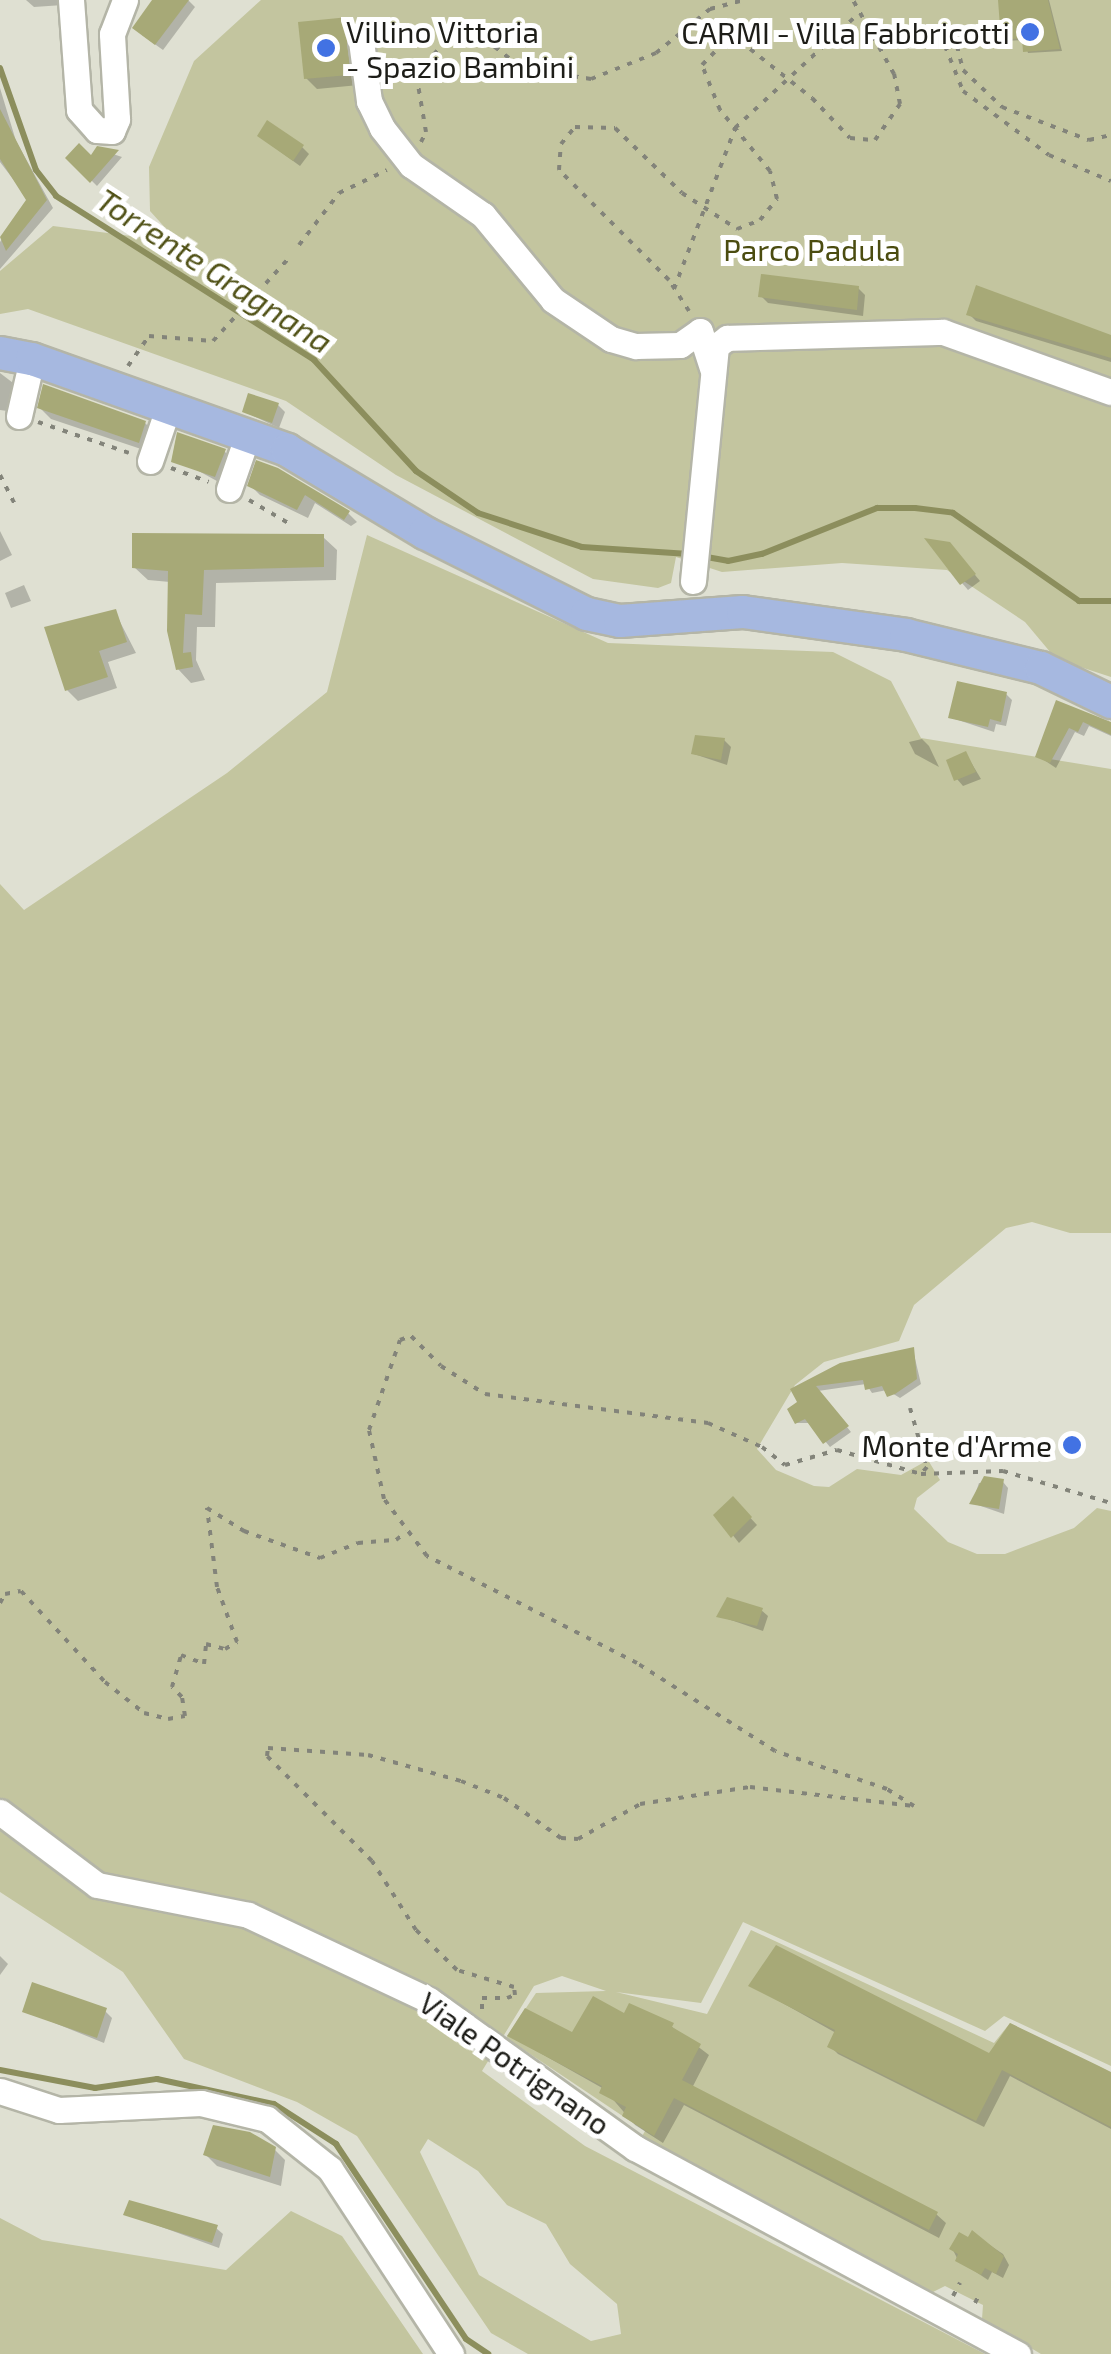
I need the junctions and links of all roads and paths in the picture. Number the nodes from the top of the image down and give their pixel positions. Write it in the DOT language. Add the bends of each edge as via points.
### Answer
graph roads {
  1 [pos="72,0"];
  2 [pos="125,0"];
  3 [pos="743,0"];
  4 [pos="853,0"];
  5 [pos="858,14"];
  6 [pos="361,41"];
  7 [pos="945,46"];
  8 [pos="956,46"];
  9 [pos="785,76"];
  10 [pos="735,128"];
  11 [pos="1111,136"];
  12 [pos="410,165"];
  13 [pos="1111,180"];
  14 [pos="704,208"];
  15 [pos="299,245"];
  16 [pos="289,258"];
  17 [pos="674,288"];
  18 [pos="700,331"];
  19 [pos="16,356"];
  20 [pos="714,382"];
  21 [pos="121,391"];
  22 [pos="1111,392"];
  23 [pos="168,408"];
  24 [pos="19,416"];
  25 [pos="248,434"];
  26 [pos="150,461"];
  27 [pos="0,475"];
  28 [pos="229,489"];
  29 [pos="15,505"];
  30 [pos="288,522"];
  31 [pos="693,582"];
  32 [pos="1111,702"];
  33 [pos="910,1408"];
  34 [pos="922,1474"];
  35 [pos="1111,1503"];
  36 [pos="406,1532"];
  37 [pos="0,1604"];
  38 [pos="0,1812"];
  39 [pos="498,2048"];
  40 [pos="0,2091"];
  41 [pos="451,2354"];
  42 [pos="1018,2354"];
  1 -- 2 [label="street" via="79,110 97,130 112,131 112,34"];
  3 -- 12 [label="path" via="710,9 656,53 592,80 522,68 474,32 455,32 416,73 426,132"];
  4 -- 5 [label="path"];
  5 -- 9 [label="path"];
  5 -- 9 [label="path" via="894,74 900,104 876,140 850,138"];
  6 -- 12 [label="street" via="368,101"];
  7 -- 13 [label="path" via="963,91 1049,155"];
  8 -- 11 [label="path" via="964,70 1002,107 1089,140"];
  9 -- 10 [label="path"];
  9 -- 10 [label="path" via="740,42 726,40 710,50 702,65"];
  10 -- 14 [label="path"];
  10 -- 14 [label="path" via="770,171 778,199 760,220 737,229"];
  12 -- 15 [label="path" via="368,173 339,193"];
  12 -- 18 [label="street" via="482,215 553,300 599,333 646,346 680,344"];
  14 -- 17 [label="path"];
  14 -- 17 [label="path" via="615,128 575,127 561,144 559,170"];
  16 -- 21 [label="path" via="212,341 140,340"];
  17 -- 18 [label="path"];
  18 -- 20 [label="street"];
  19 -- 21 [label="main road"];
  19 -- 24 [label="street"];
  20 -- 22 [label="street" via="716,346 728,338 943,332"];
  20 -- 31 [label="street"];
  21 -- 23 [label="main road"];
  23 -- 25 [label="main road"];
  23 -- 26 [label="street"];
  24 -- 26 [label="path"];
  25 -- 28 [label="street"];
  25 -- 32 [label="main road" via="587,614 620,621 742,612 906,634 1041,668"];
  26 -- 28 [label="path"];
  27 -- 29 [label="path"];
  28 -- 30 [label="path"];
  33 -- 34 [label="path" via="927,1467"];
  34 -- 35 [label="path" via="1003,1471"];
  34 -- 36 [label="path" via="836,1450 785,1465 708,1423 485,1394 441,1366 411,1336 392,1352 369,1430 384,1499"];
  36 -- 37 [label="path" via="320,1558 244,1532 207,1508 216,1587 236,1642 225,1649 206,1644 204,1664 182,1655 172,1687 185,1716 144,1713 105,1682 21,1592 5,1594"];
  36 -- 39 [label="path" via="449,1572 600,1642 774,1751 887,1788 914,1806 750,1787 640,1804 578,1839 561,1838 504,1798 462,1780 368,1755 268,1748 267,1756 372,1862 416,1930 458,1970 514,1987 515,1995 478,2004"];
  38 -- 39 [label="street, Viale Potrignano" via="97,1886 248,1915 429,2000"];
  39 -- 42 [label="street, Viale Potrignano" via="635,2148"];
  40 -- 41 [label="street" via="59,2110 136,2104 231,2108 267,2119 330,2169"];
}
